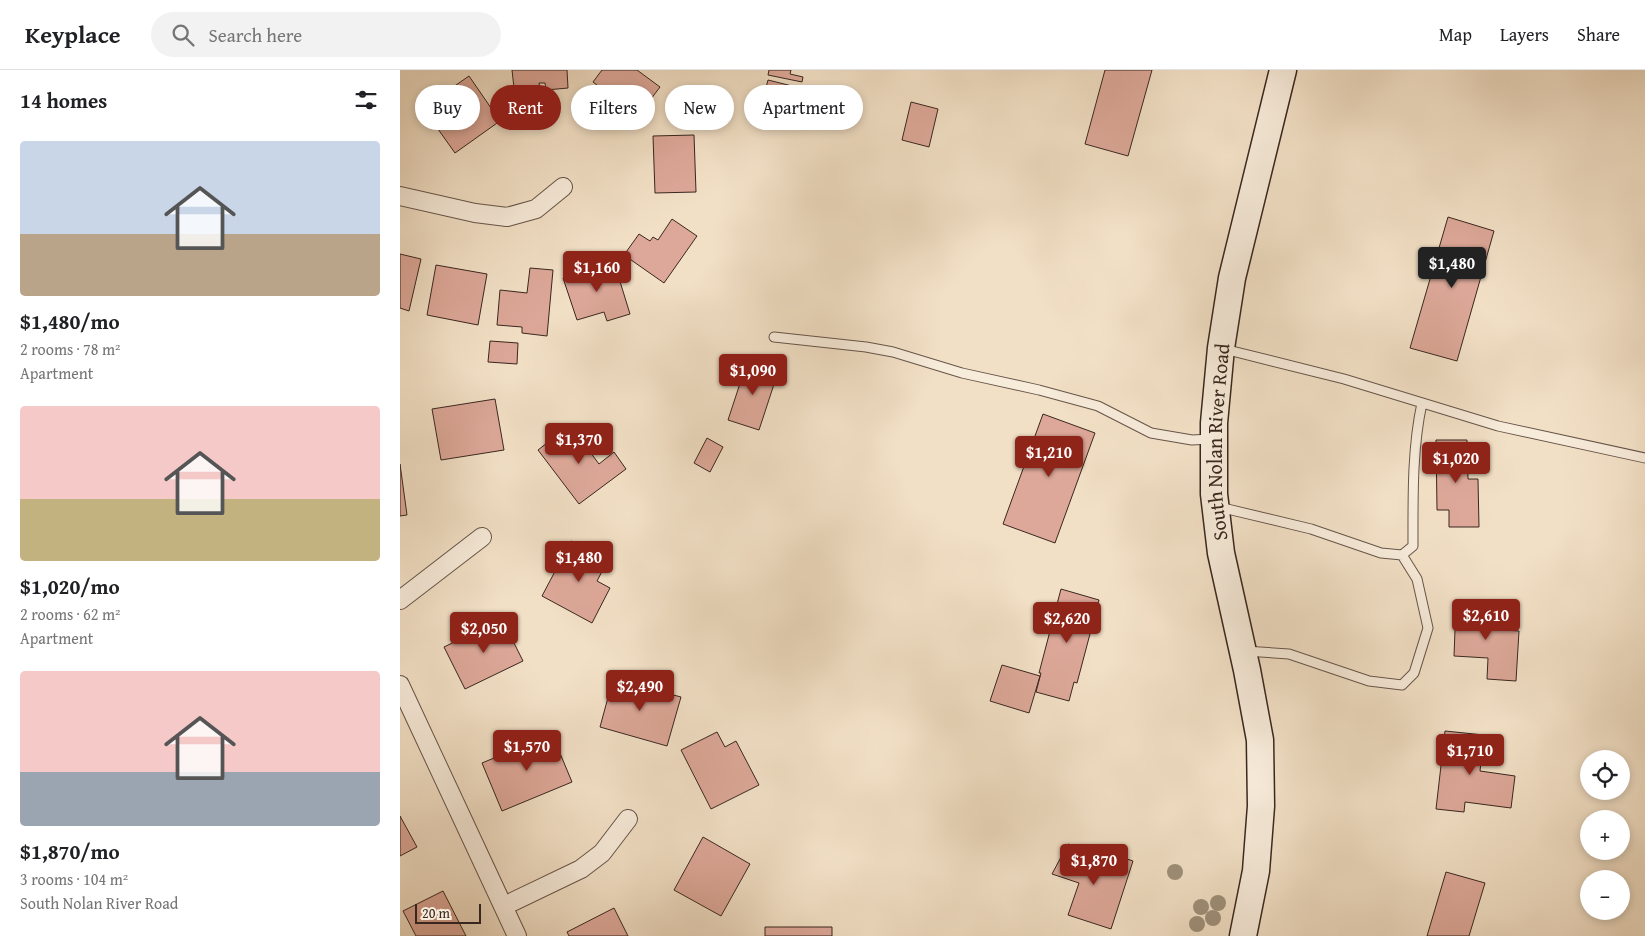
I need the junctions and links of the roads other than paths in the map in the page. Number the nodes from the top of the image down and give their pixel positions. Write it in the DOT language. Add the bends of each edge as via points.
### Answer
graph roads {
  1 [pos="1283,70"];
  2 [pos="564,186"];
  3 [pos="400,196"];
  4 [pos="774,337"];
  5 [pos="1221,348"];
  6 [pos="1422,403"];
  7 [pos="1214,439"];
  8 [pos="1645,458"];
  9 [pos="1215,506"];
  10 [pos="482,537"];
  11 [pos="1402,554"];
  12 [pos="400,600"];
  13 [pos="1242,650"];
  14 [pos="400,684"];
  15 [pos="628,819"];
  16 [pos="504,906"];
  17 [pos="517,936"];
  18 [pos="1244,936"];
  1 -- 5 [label="main road, South Nolan River Road" via="1232,278"];
  2 -- 3 [label="street" via="536,210 507,217"];
  4 -- 7 [label="lane" via="893,352 962,373 1098,406 1151,433 1192,440"];
  5 -- 6 [label="lane" via="1344,379"];
  5 -- 7 [label="main road, South Nolan River Road"];
  6 -- 8 [label="lane" via="1498,426"];
  6 -- 11 [label="lane" via="1417,431 1413,546"];
  7 -- 9 [label="main road, South Nolan River Road"];
  9 -- 11 [label="lane" via="1311,529 1381,553"];
  9 -- 13 [label="main road, South Nolan River Road" via="1221,553"];
  10 -- 12 [label="street"];
  11 -- 13 [label="lane" via="1417,579 1428,628 1414,673 1402,685 1369,681 1289,654"];
  13 -- 18 [label="main road, South Nolan River Road" via="1260,740 1261,806 1256,871"];
  14 -- 16 [label="street"];
  15 -- 16 [label="street" via="602,853 581,869"];
  16 -- 17 [label="street"];
}
